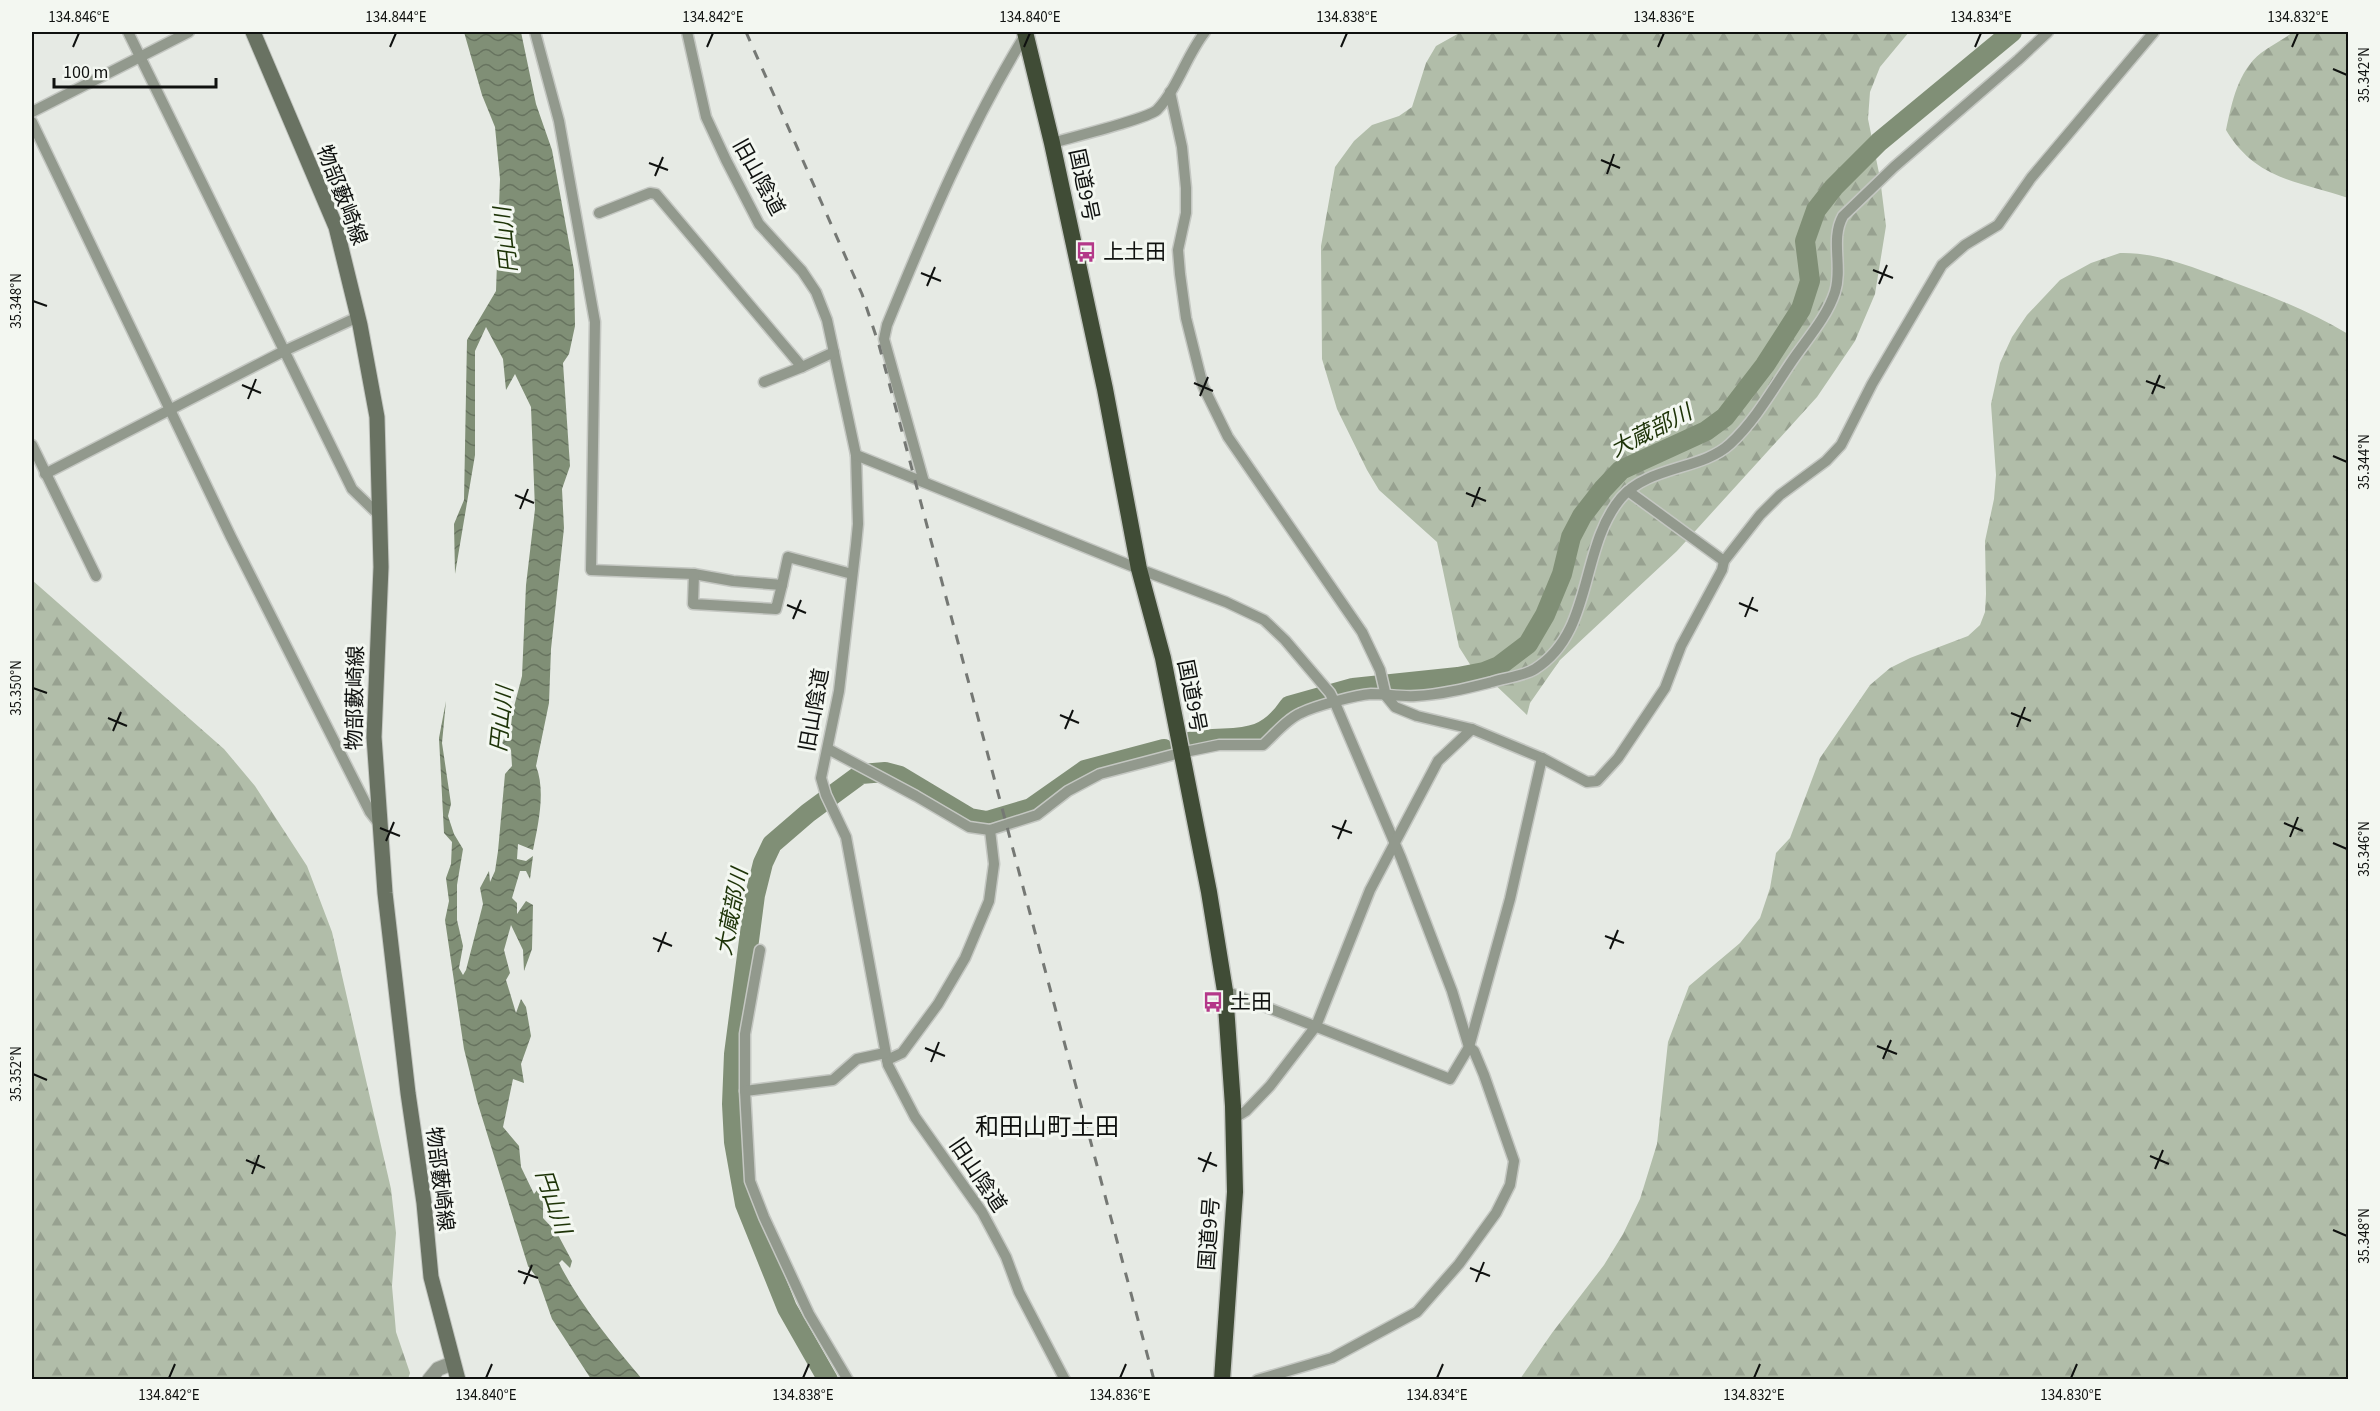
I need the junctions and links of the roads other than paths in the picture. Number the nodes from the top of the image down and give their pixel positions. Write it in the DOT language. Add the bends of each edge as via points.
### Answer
graph roads {
  1 [pos="128,32"];
  2 [pos="189,32"];
  3 [pos="253,32"];
  4 [pos="535,32"];
  5 [pos="687,32"];
  6 [pos="1026,32"];
  7 [pos="1205,32"];
  8 [pos="2048,32"];
  9 [pos="2154,32"];
  10 [pos="140,57"];
  11 [pos="1170,92"];
  12 [pos="32,112"];
  13 [pos="32,122"];
  14 [pos="1052,143"];
  15 [pos="599,213"];
  16 [pos="358,317"];
  17 [pos="284,351"];
  18 [pos="834,352"];
  19 [pos="802,367"];
  20 [pos="764,382"];
  21 [pos="170,410"];
  22 [pos="32,445"];
  23 [pos="856,455"];
  24 [pos="45,474"];
  25 [pos="924,482"];
  26 [pos="1628,491"];
  27 [pos="381,517"];
  28 [pos="1724,561"];
  29 [pos="1139,569"];
  30 [pos="694,574"];
  31 [pos="852,574"];
  32 [pos="96,576"];
  33 [pos="782,585"];
  34 [pos="1386,696"];
  35 [pos="1335,703"];
  36 [pos="1472,729"];
  37 [pos="828,748"];
  38 [pos="1180,753"];
  39 [pos="1542,758"];
  40 [pos="380,825"];
  41 [pos="990,830"];
  42 [pos="1395,844"];
  43 [pos="760,950"];
  44 [pos="1225,991"];
  45 [pos="1316,1026"];
  46 [pos="1469,1047"];
  47 [pos="886,1057"];
  48 [pos="745,1091"];
  49 [pos="1233,1119"];
  50 [pos="453,1363"];
  51 [pos="429,1380"];
  52 [pos="458,1380"];
  53 [pos="848,1380"];
  54 [pos="1065,1380"];
  55 [pos="1222,1380"];
  56 [pos="1257,1380"];
  1 -- 10 [label="street"];
  2 -- 10 [label="street"];
  3 -- 16 [label="main road, 物部藪崎線" via="336,227"];
  4 -- 30 [label="street" via="559,121 596,322 591,570"];
  5 -- 18 [label="street, 旧山陰道" via="706,117 759,224 816,292"];
  6 -- 14 [label="highway, 国道9号"];
  6 -- 25 [label="street" via="932,215 887,325 884,339"];
  7 -- 11 [label="street" via="1193,46"];
  8 -- 26 [label="street" via="1843,216 1836,240 1836,291 1826,312 1749,423 1728,446 1650,477"];
  9 -- 28 [label="street" via="2031,178 1998,225 1942,265 1841,445 1780,495"];
  10 -- 12 [label="street"];
  10 -- 17 [label="street"];
  11 -- 14 [label="street" via="1155,112"];
  11 -- 34 [label="street" via="1186,188 1186,213 1178,250 1180,274 1185,318 1203,386 1227,437 1362,632 1380,670"];
  13 -- 21 [label="street"];
  14 -- 29 [label="highway, 国道9号"];
  15 -- 19 [label="street" via="656,194"];
  16 -- 17 [label="street"];
  16 -- 27 [label="main road, 物部藪崎線" via="377,417"];
  17 -- 21 [label="street"];
  17 -- 27 [label="street" via="352,489"];
  18 -- 19 [label="street"];
  18 -- 23 [label="street, 旧山陰道"];
  19 -- 20 [label="street"];
  21 -- 24 [label="street"];
  21 -- 40 [label="street" via="370,812"];
  22 -- 24 [label="street"];
  23 -- 25 [label="street"];
  23 -- 31 [label="street, 旧山陰道" via="858,524"];
  24 -- 32 [label="street"];
  25 -- 29 [label="street"];
  26 -- 28 [label="street"];
  26 -- 34 [label="street" via="1607,518 1570,630 1552,656 1534,670 1485,683 1418,696"];
  27 -- 40 [label="main road, 物部藪崎線" via="374,737"];
  28 -- 39 [label="street" via="1681,646 1665,688 1618,758 1597,781 1587,782"];
  29 -- 35 [label="street" via="1264,620"];
  29 -- 38 [label="highway, 国道9号" via="1162,658"];
  30 -- 33 [label="street"];
  30 -- 33 [label="street" via="693,604 776,609"];
  31 -- 33 [label="street" via="788,557"];
  31 -- 37 [label="street, 旧山陰道" via="839,691"];
  34 -- 35 [label="street" via="1370,694"];
  34 -- 36 [label="street" via="1395,707 1417,716"];
  35 -- 38 [label="street" via="1299,713 1263,745 1219,745"];
  35 -- 42 [label="street"];
  36 -- 39 [label="street"];
  36 -- 42 [label="street" via="1438,761"];
  37 -- 41 [label="street" via="969,827"];
  37 -- 47 [label="street, 旧山陰道" via="821,778 846,837"];
  38 -- 41 [label="street" via="1100,774 1036,815"];
  38 -- 44 [label="highway, 国道9号"];
  39 -- 46 [label="street" via="1510,899"];
  40 -- 50 [label="main road, 物部藪崎線" via="431,1277"];
  41 -- 47 [label="street" via="994,864 989,901 965,958 902,1053"];
  42 -- 45 [label="street" via="1370,890"];
  42 -- 46 [label="street" via="1452,991"];
  43 -- 48 [label="street" via="745,1034"];
  44 -- 45 [label="street"];
  44 -- 49 [label="highway, 国道9号"];
  45 -- 46 [label="street" via="1450,1079"];
  45 -- 49 [label="street" via="1270,1086"];
  46 -- 56 [label="street" via="1484,1075 1514,1161 1510,1185 1496,1213 1417,1312 1332,1358"];
  47 -- 48 [label="street" via="857,1059 833,1080"];
  47 -- 54 [label="street, 旧山陰道" via="915,1117 982,1212"];
  48 -- 53 [label="street" via="750,1181 810,1314"];
  49 -- 55 [label="highway, 国道9号" via="1234,1192"];
  50 -- 51 [label="street" via="438,1369"];
  50 -- 52 [label="main road, 物部藪崎線"];
}
